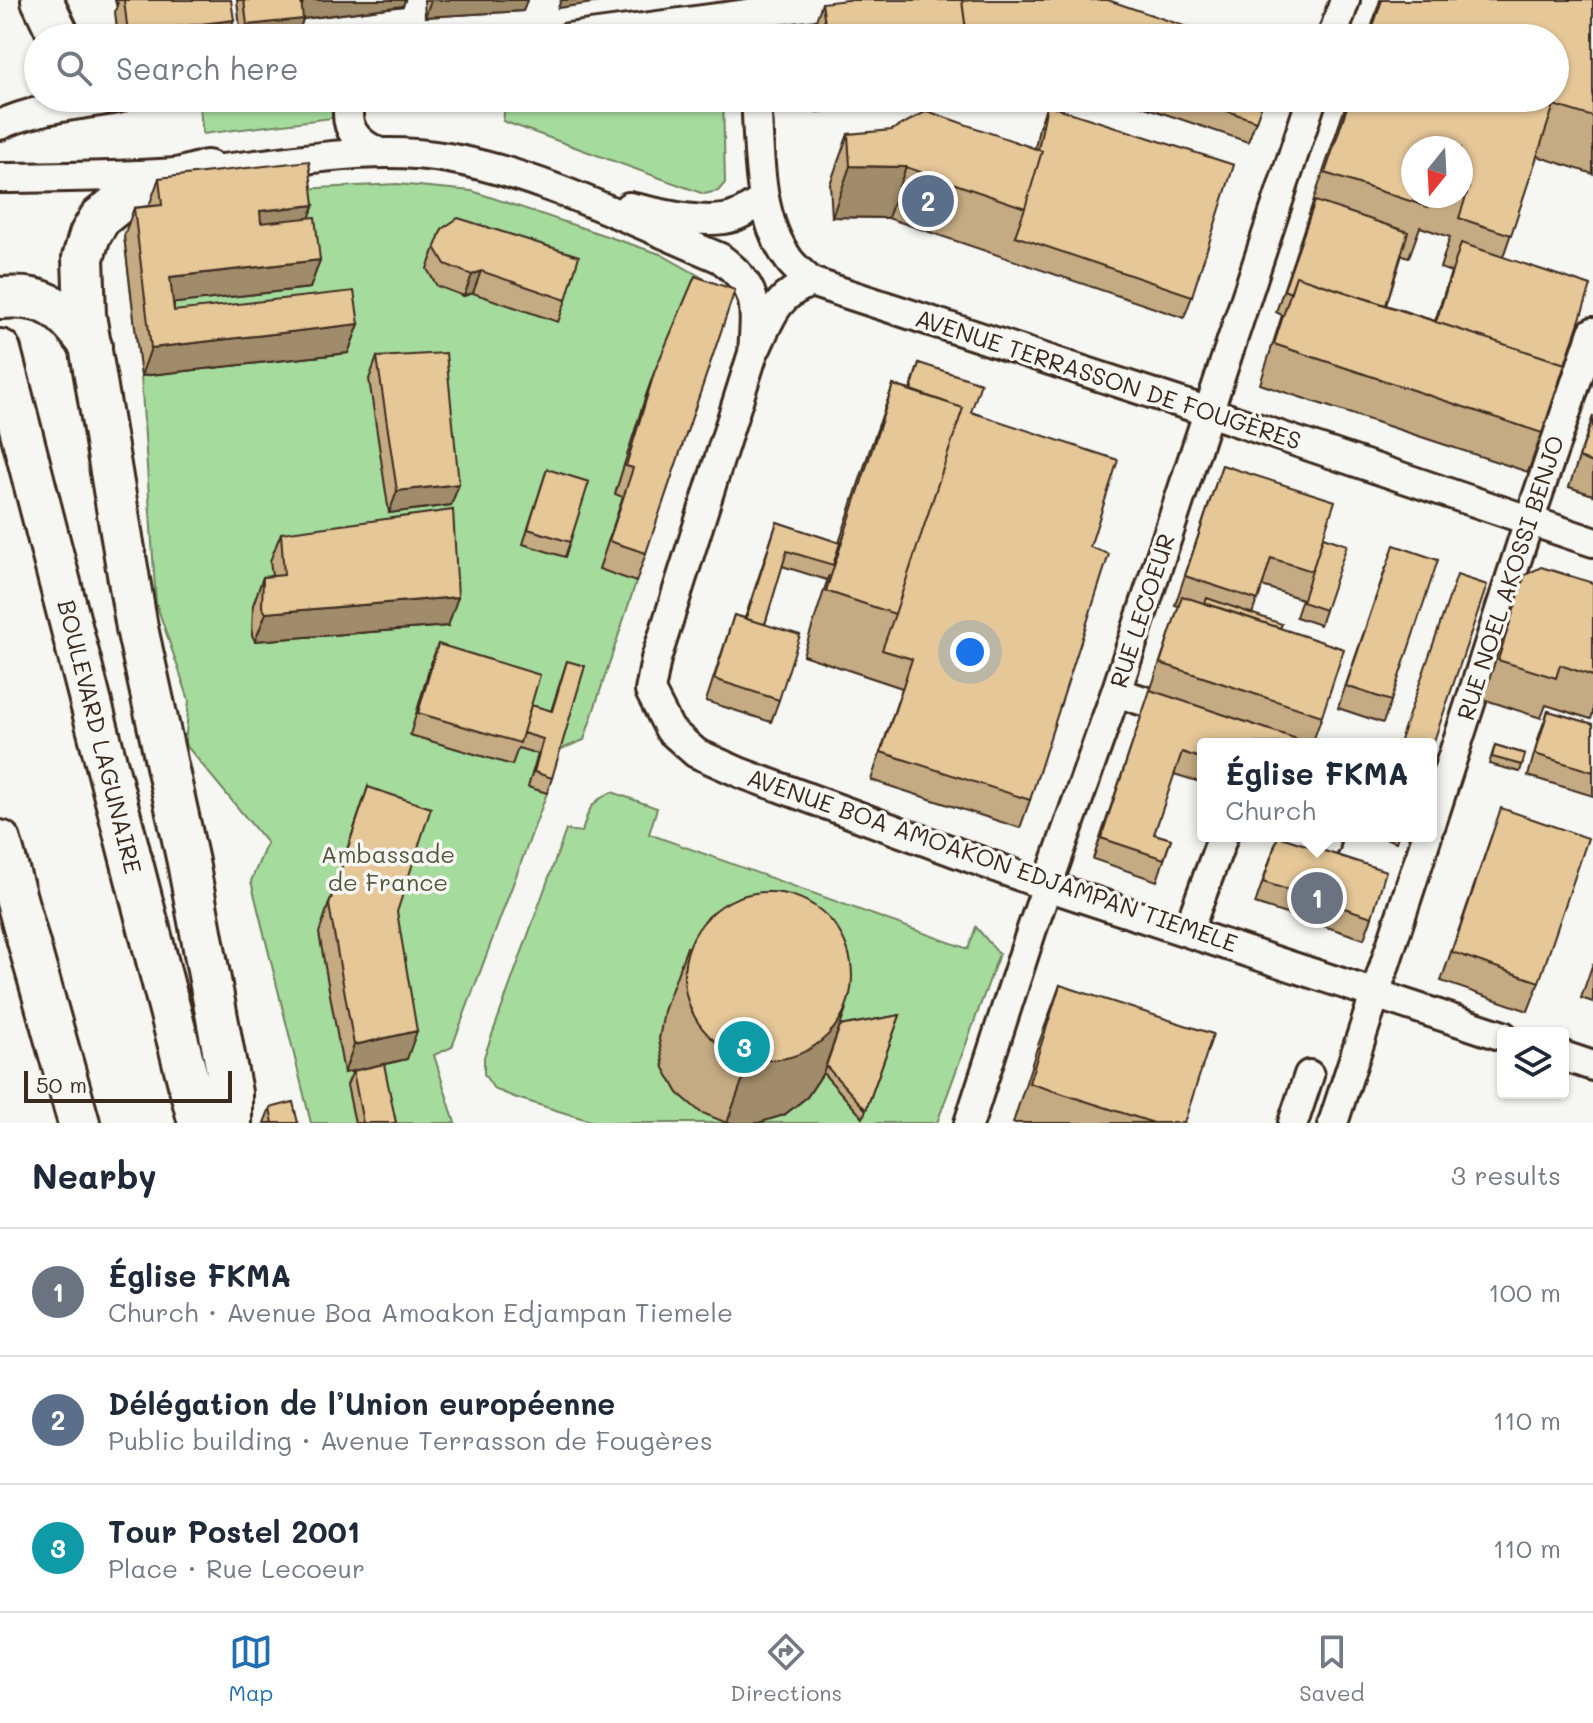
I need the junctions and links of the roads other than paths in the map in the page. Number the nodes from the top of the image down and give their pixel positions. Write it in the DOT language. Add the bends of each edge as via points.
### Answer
graph roads {
  1 [pos="42,0"];
  2 [pos="852,0"];
  3 [pos="1345,0"];
  4 [pos="750,17"];
  5 [pos="53,24"];
  6 [pos="689,24"];
  7 [pos="1337,24"];
  8 [pos="41,112"];
  9 [pos="347,112"];
  10 [pos="757,112"];
  11 [pos="1307,112"];
  12 [pos="0,125"];
  13 [pos="380,153"];
  14 [pos="207,171"];
  15 [pos="0,178"];
  16 [pos="573,197"];
  17 [pos="764,199"];
  18 [pos="811,282"];
  19 [pos="0,298"];
  20 [pos="1593,332"];
  21 [pos="91,346"];
  22 [pos="0,350"];
  23 [pos="753,353"];
  24 [pos="1209,412"];
  25 [pos="1529,521"];
  26 [pos="1593,542"];
  27 [pos="1116,692"];
  28 [pos="1200,718"];
  29 [pos="1437,805"];
  30 [pos="0,841"];
  31 [pos="1221,842"];
  32 [pos="1314,842"];
  33 [pos="1425,842"];
  34 [pos="1325,845"];
  35 [pos="1047,886"];
  36 [pos="1188,931"];
  37 [pos="1376,994"];
  38 [pos="1497,1034"];
  39 [pos="1569,1058"];
  40 [pos="1593,1066"];
  41 [pos="1309,1075"];
  42 [pos="79,1123"];
  43 [pos="199,1123"];
  44 [pos="231,1123"];
  45 [pos="969,1123"];
  46 [pos="1293,1123"];
  47 [pos="1333,1123"];
  1 -- 5 [label="highway"];
  2 -- 4 [label="street"];
  3 -- 7 [label="street"];
  4 -- 6 [label="street"];
  8 -- 12 [label="street"];
  9 -- 13 [label="street" via="363,146"];
  10 -- 17 [label="street"];
  11 -- 24 [label="street, RUE LECOEUR"];
  13 -- 14 [label="street, AVENUE BOA AMOAKON EDJAMPAN TIEMELE"];
  13 -- 16 [label="street, AVENUE BOA AMOAKON EDJAMPAN TIEMELE" via="485,165"];
  14 -- 15 [label="street, AVENUE BOA AMOAKON EDJAMPAN TIEMELE"];
  14 -- 21 [label="highway" via="157,185 100,218 83,258"];
  16 -- 17 [label="street" via="724,219"];
  16 -- 23 [label="street, AVENUE BOA AMOAKON EDJAMPAN TIEMELE" via="720,258 740,273 752,294"];
  17 -- 18 [label="street" via="776,238"];
  18 -- 23 [label="street" via="781,301"];
  18 -- 24 [label="street, AVENUE TERRASSON DE FOUGÈRES"];
  19 -- 21 [label="highway" via="45,301 62,311"];
  20 -- 25 [label="street, RUE NOEL AKOSSI BENJO"];
  21 -- 44 [label="highway" via="137,628 231,1093"];
  22 -- 43 [label="highway, BOULEVARD LAGUNAIRE"];
  23 -- 35 [label="street, AVENUE BOA AMOAKON EDJAMPAN TIEMELE" via="656,659 650,691 661,714 696,753"];
  24 -- 25 [label="street, AVENUE TERRASSON DE FOUGÈRES"];
  24 -- 27 [label="street, RUE LECOEUR"];
  25 -- 26 [label="street, AVENUE TERRASSON DE FOUGÈRES"];
  25 -- 29 [label="street, RUE NOEL AKOSSI BENJO"];
  27 -- 28 [label="street"];
  27 -- 35 [label="street, RUE LECOEUR"];
  30 -- 42 [label="highway"];
  31 -- 36 [label="street"];
  32 -- 34 [label="street"];
  33 -- 37 [label="street"];
  35 -- 36 [label="street, AVENUE BOA AMOAKON EDJAMPAN TIEMELE"];
  35 -- 45 [label="street, RUE LECOEUR"];
  36 -- 37 [label="street, AVENUE BOA AMOAKON EDJAMPAN TIEMELE"];
  37 -- 38 [label="street, AVENUE BOA AMOAKON EDJAMPAN TIEMELE"];
  37 -- 47 [label="street"];
  39 -- 40 [label="street"];
  41 -- 46 [label="street"];
}
